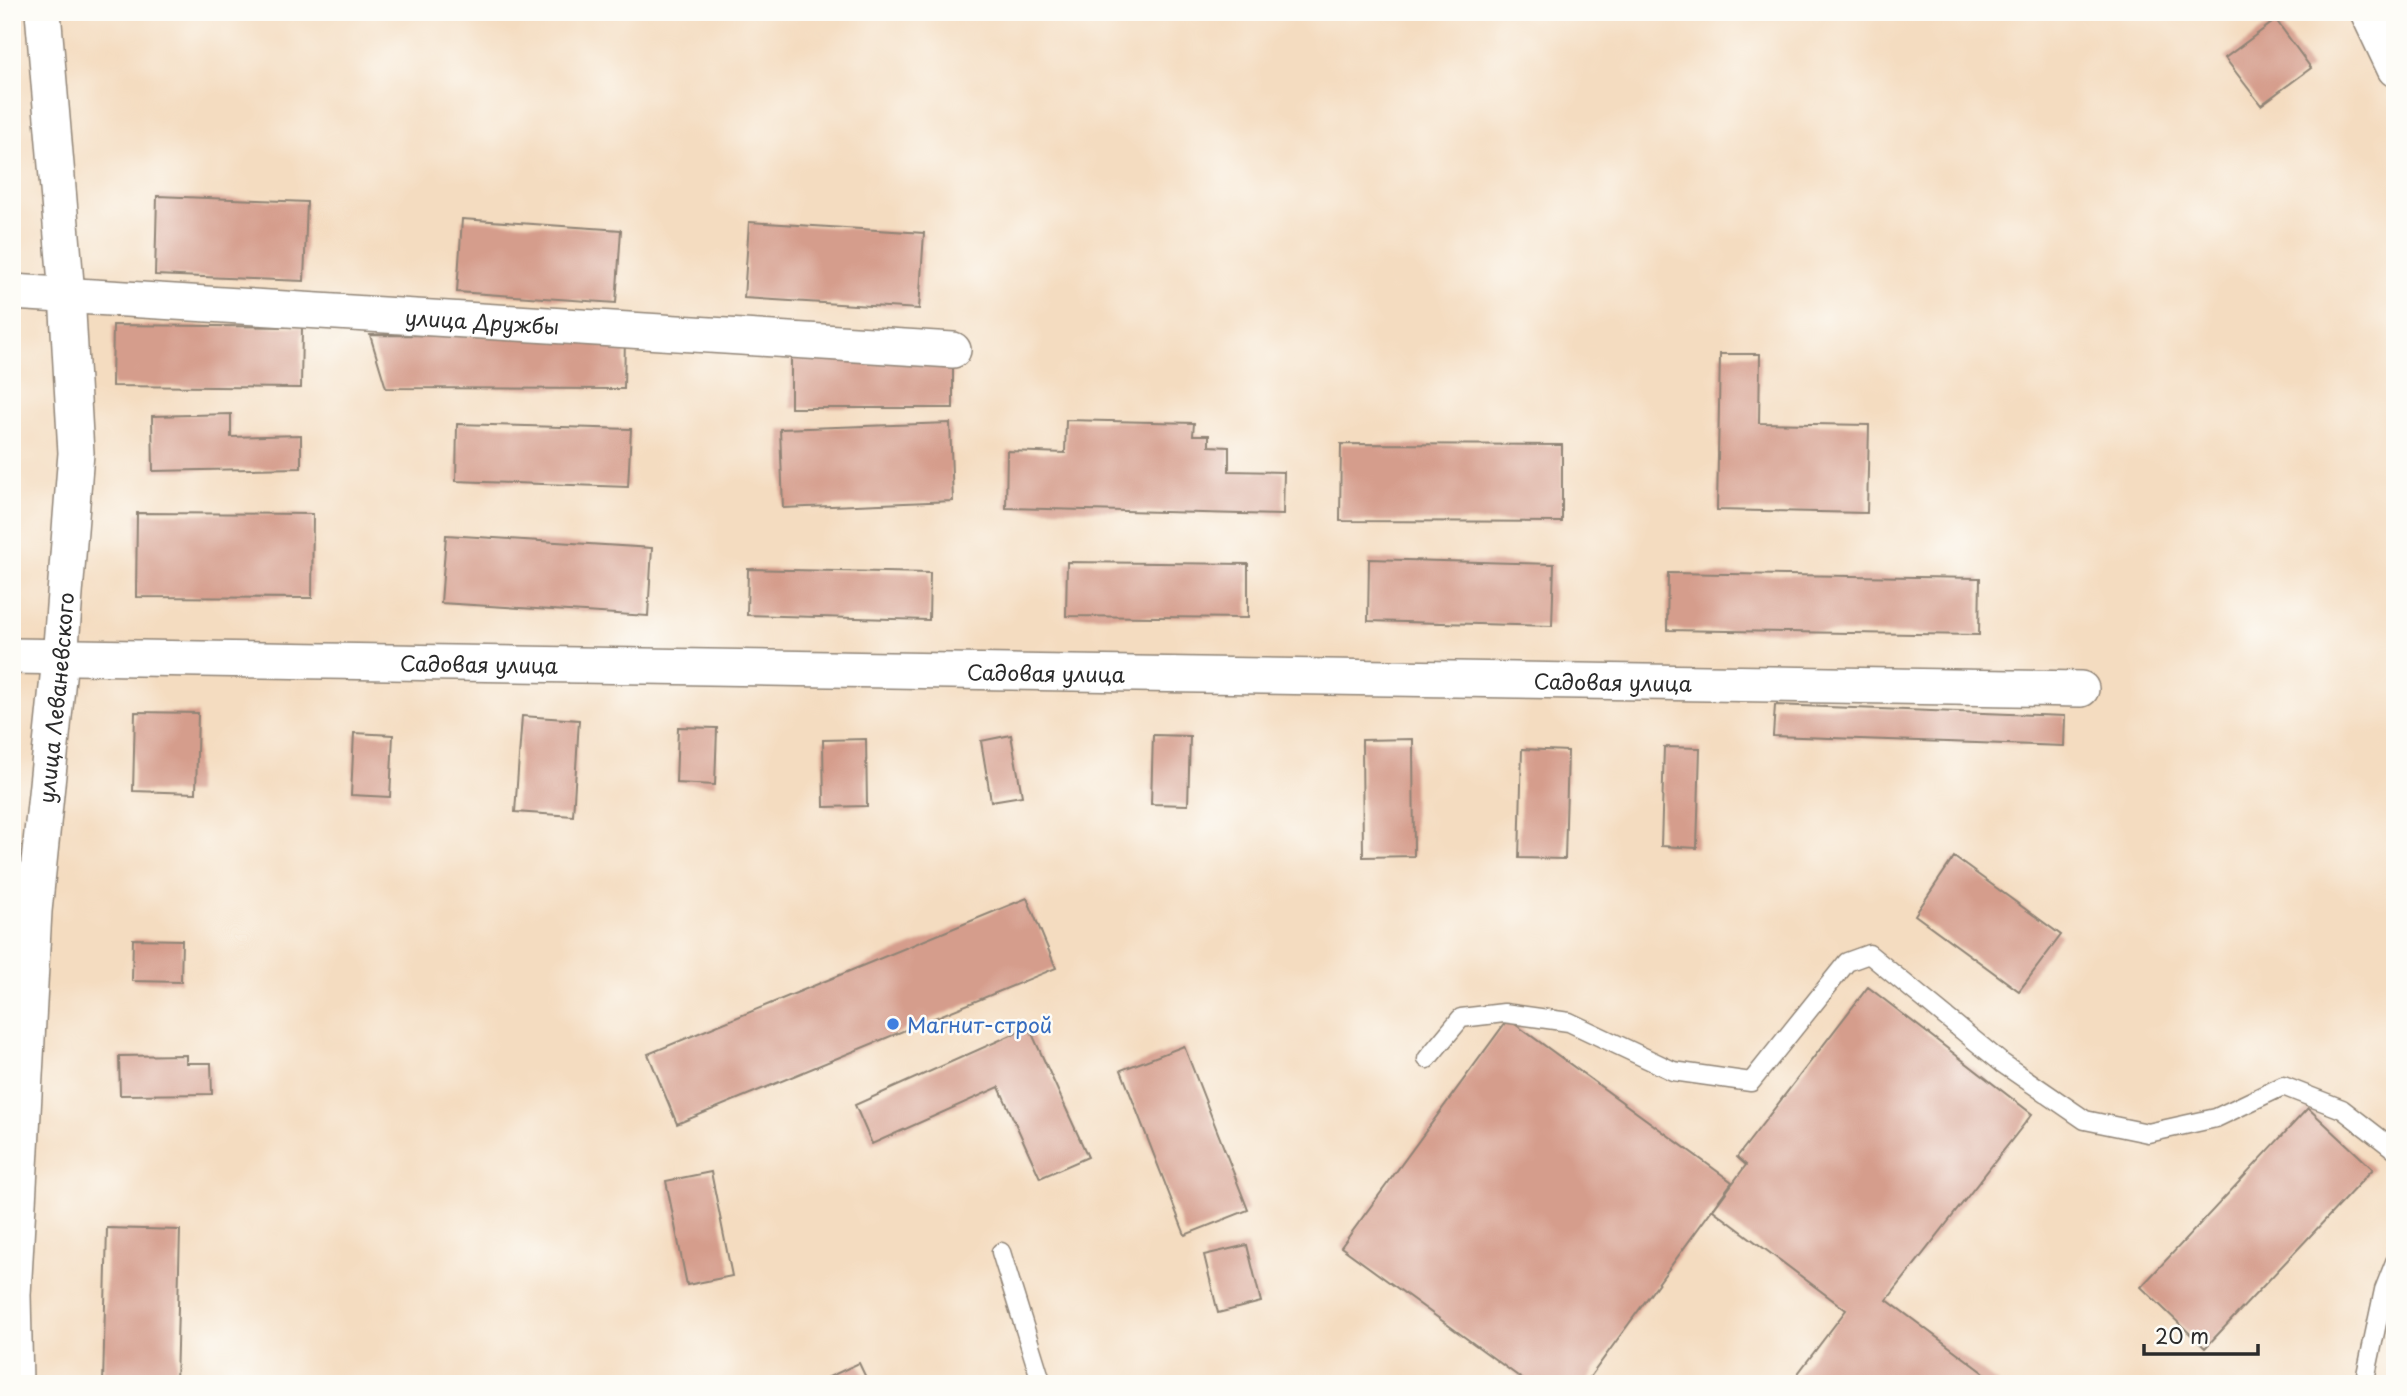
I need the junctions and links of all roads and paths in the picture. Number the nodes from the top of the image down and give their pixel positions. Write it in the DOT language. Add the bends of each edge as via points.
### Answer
graph roads {
  1 [pos="43,12"];
  2 [pos="2368,12"];
  3 [pos="2395,69"];
  4 [pos="12,292"];
  5 [pos="67,295"];
  6 [pos="953,350"];
  7 [pos="12,656"];
  8 [pos="60,659"];
  9 [pos="2081,689"];
  10 [pos="1427,1059"];
  11 [pos="2395,1150"];
  12 [pos="1001,1252"];
  13 [pos="2395,1262"];
  14 [pos="15,1384"];
  15 [pos="1042,1384"];
  16 [pos="2364,1384"];
  1 -- 5 [label="street, улица Леваневского"];
  2 -- 3 [label="street"];
  4 -- 5 [label="street, улица Дружбы"];
  5 -- 6 [label="street, улица Дружбы"];
  5 -- 8 [label="street, улица Леваневского" via="76,453"];
  7 -- 8 [label="street, Садовая улица"];
  8 -- 9 [label="street, Садовая улица"];
  8 -- 14 [label="street, улица Леваневского" via="34,911 13,1294"];
  10 -- 11 [label="lane" via="1461,1018 1504,1013 1569,1022 1673,1071 1751,1082 1847,962 1869,954 2002,1063 2085,1120 2148,1133 2216,1118 2283,1086 2343,1109"];
  12 -- 15 [label="lane"];
  13 -- 16 [label="lane" via="2384,1290"];
}
